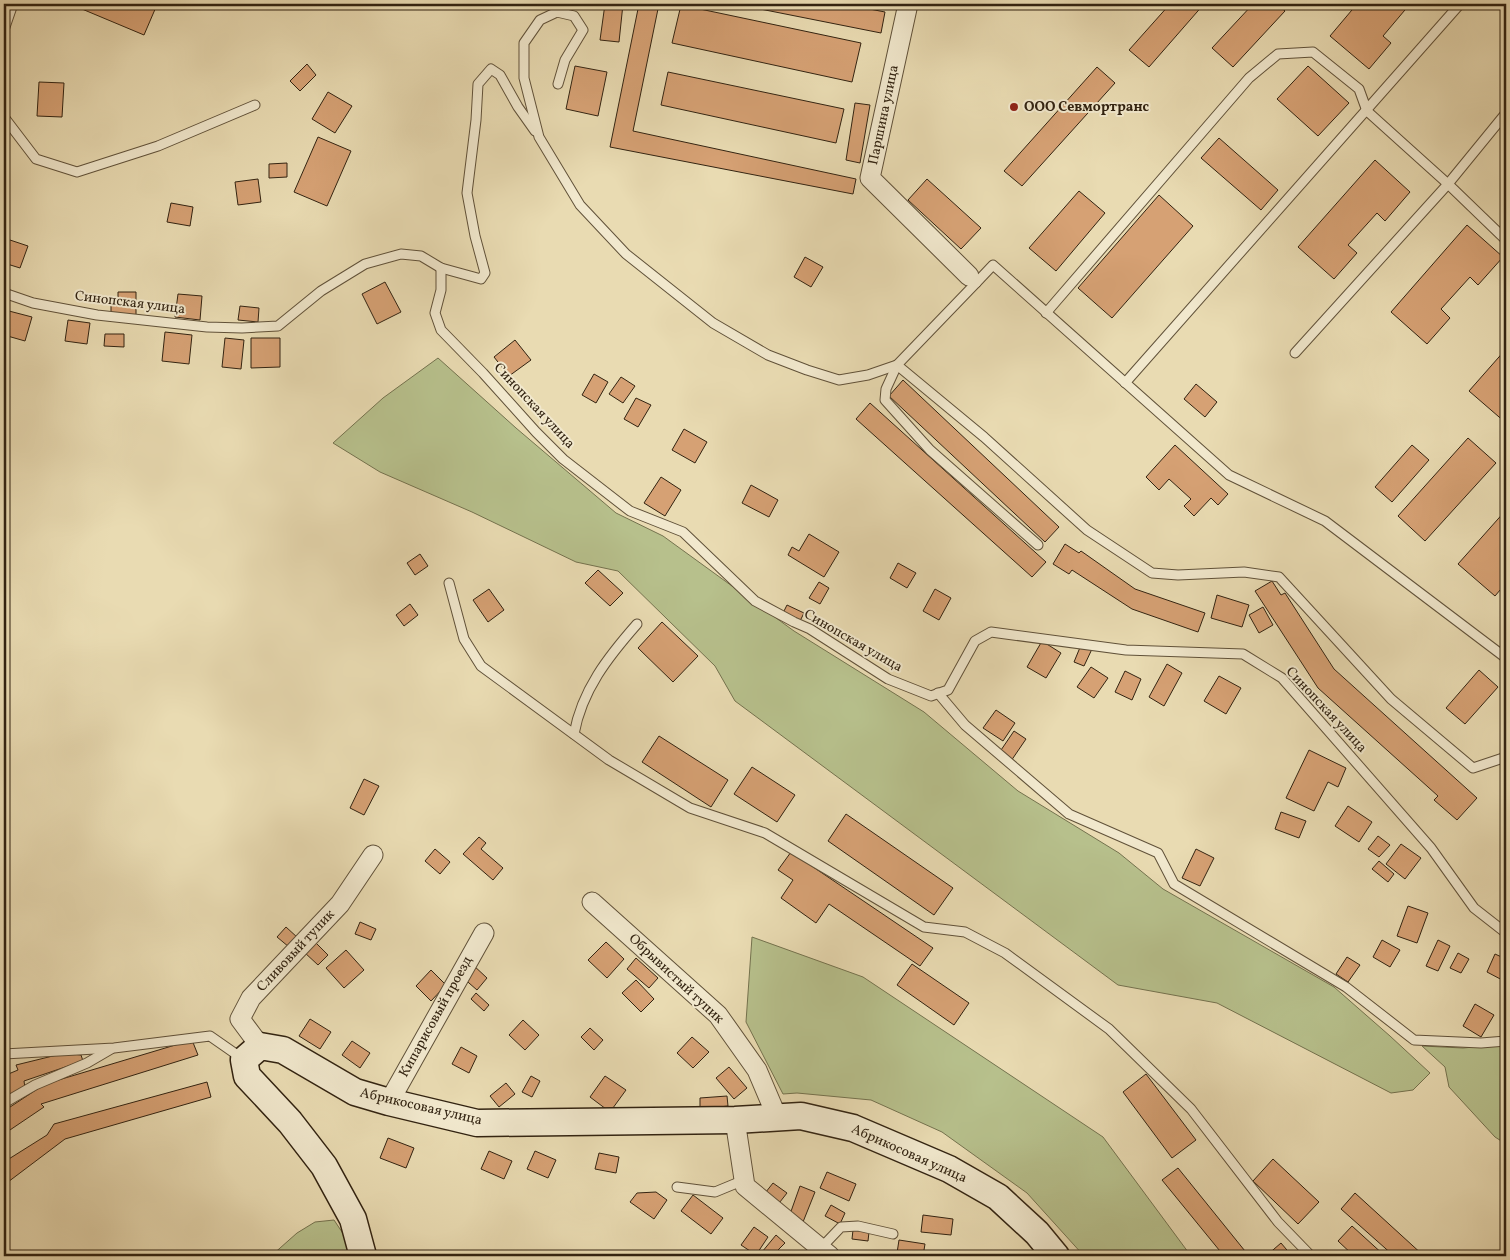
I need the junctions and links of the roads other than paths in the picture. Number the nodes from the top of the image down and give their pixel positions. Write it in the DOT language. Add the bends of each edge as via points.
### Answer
graph roads {
  1 [pos="13,4"];
  2 [pos="908,4"];
  3 [pos="1460,4"];
  4 [pos="4,30"];
  5 [pos="558,84"];
  6 [pos="255,105"];
  7 [pos="1367,111"];
  8 [pos="1506,114"];
  9 [pos="4,118"];
  10 [pos="540,138"];
  11 [pos="1448,184"];
  12 [pos="1506,240"];
  13 [pos="441,268"];
  14 [pos="973,280"];
  15 [pos="4,293"];
  16 [pos="1046,313"];
  17 [pos="1295,353"];
  18 [pos="897,365"];
  19 [pos="1125,383"];
  20 [pos="1038,545"];
  21 [pos="449,583"];
  22 [pos="637,624"];
  23 [pos="1506,658"];
  24 [pos="938,693"];
  25 [pos="574,734"];
  26 [pos="1506,757"];
  27 [pos="373,855"];
  28 [pos="592,902"];
  29 [pos="484,933"];
  30 [pos="1506,933"];
  31 [pos="1506,1041"];
  32 [pos="114,1048"];
  33 [pos="252,1053"];
  34 [pos="4,1054"];
  35 [pos="388,1102"];
  36 [pos="4,1103"];
  37 [pos="778,1117"];
  38 [pos="735,1120"];
  39 [pos="744,1180"];
  40 [pos="677,1187"];
  41 [pos="893,1234"];
  42 [pos="825,1253"];
  43 [pos="363,1256"];
  44 [pos="1056,1256"];
  45 [pos="1311,1256"];
  1 -- 4 [label="lane"];
  2 -- 14 [label="street, Паршина улица" via="870,178"];
  3 -- 7 [label="lane"];
  5 -- 10 [label="lane" via="565,60 583,30 574,16 557,12 540,20 524,43 524,78"];
  6 -- 9 [label="lane" via="158,146 77,172 36,159"];
  7 -- 11 [label="lane"];
  7 -- 16 [label="lane" via="1359,89 1313,52 1278,54 1249,78"];
  7 -- 19 [label="lane"];
  8 -- 11 [label="lane"];
  10 -- 13 [label="lane, Синопская улица" via="500,75 491,69 478,84 467,193 474,236 485,273 482,279"];
  10 -- 18 [label="lane" via="580,205 626,254 713,323 768,355 839,380"];
  11 -- 12 [label="lane"];
  11 -- 17 [label="lane"];
  13 -- 15 [label="lane, Синопская улица" via="421,256 401,254 365,264 321,291 278,326 207,327 98,315 34,303"];
  13 -- 24 [label="lane, Синопская улица" via="441,290 435,313 442,330 563,459 630,511 683,532 755,601 810,629 888,680 931,696"];
  14 -- 16 [label="lane" via="993,265"];
  14 -- 18 [label="lane"];
  16 -- 19 [label="lane"];
  18 -- 20 [label="lane" via="884,400 930,450"];
  18 -- 26 [label="lane" via="984,437 1087,530 1152,573 1244,572 1279,577 1391,699 1472,768"];
  19 -- 23 [label="lane" via="1228,475 1325,521"];
  21 -- 25 [label="lane" via="464,639 481,666"];
  22 -- 25 [label="lane" via="591,684 578,713"];
  24 -- 30 [label="lane, Синопская улица" via="948,690 975,640 991,632 1126,650 1243,654 1282,678 1431,848 1474,908"];
  24 -- 31 [label="lane" via="965,725 1069,814 1158,853 1174,884 1346,987 1414,1040"];
  25 -- 45 [label="lane" via="609,760 690,808 765,833 924,927 965,932 1005,953 1109,1029 1190,1109 1278,1222"];
  27 -- 33 [label="street, Сливовый тупик" via="340,904 251,998 240,1019"];
  28 -- 37 [label="street, Обрывистый тупик" via="718,1016 757,1070"];
  29 -- 35 [label="street, Кипарисовый проезд"];
  32 -- 33 [label="lane" via="210,1036"];
  32 -- 34 [label="lane"];
  32 -- 36 [label="lane" via="35,1084"];
  33 -- 35 [label="main road, Абрикосовая улица" via="283,1050 355,1092"];
  33 -- 43 [label="main road" via="247,1076 290,1122 324,1166 352,1219"];
  35 -- 38 [label="main road, Абрикосовая улица" via="477,1122"];
  37 -- 38 [label="main road, Абрикосовая улица"];
  37 -- 44 [label="main road, Абрикосовая улица" via="801,1116 853,1128 949,1170 998,1197 1037,1233"];
  38 -- 39 [label="street"];
  39 -- 40 [label="lane" via="714,1192"];
  39 -- 42 [label="street" via="745,1186"];
  41 -- 42 [label="lane" via="858,1226 841,1227"];
}
